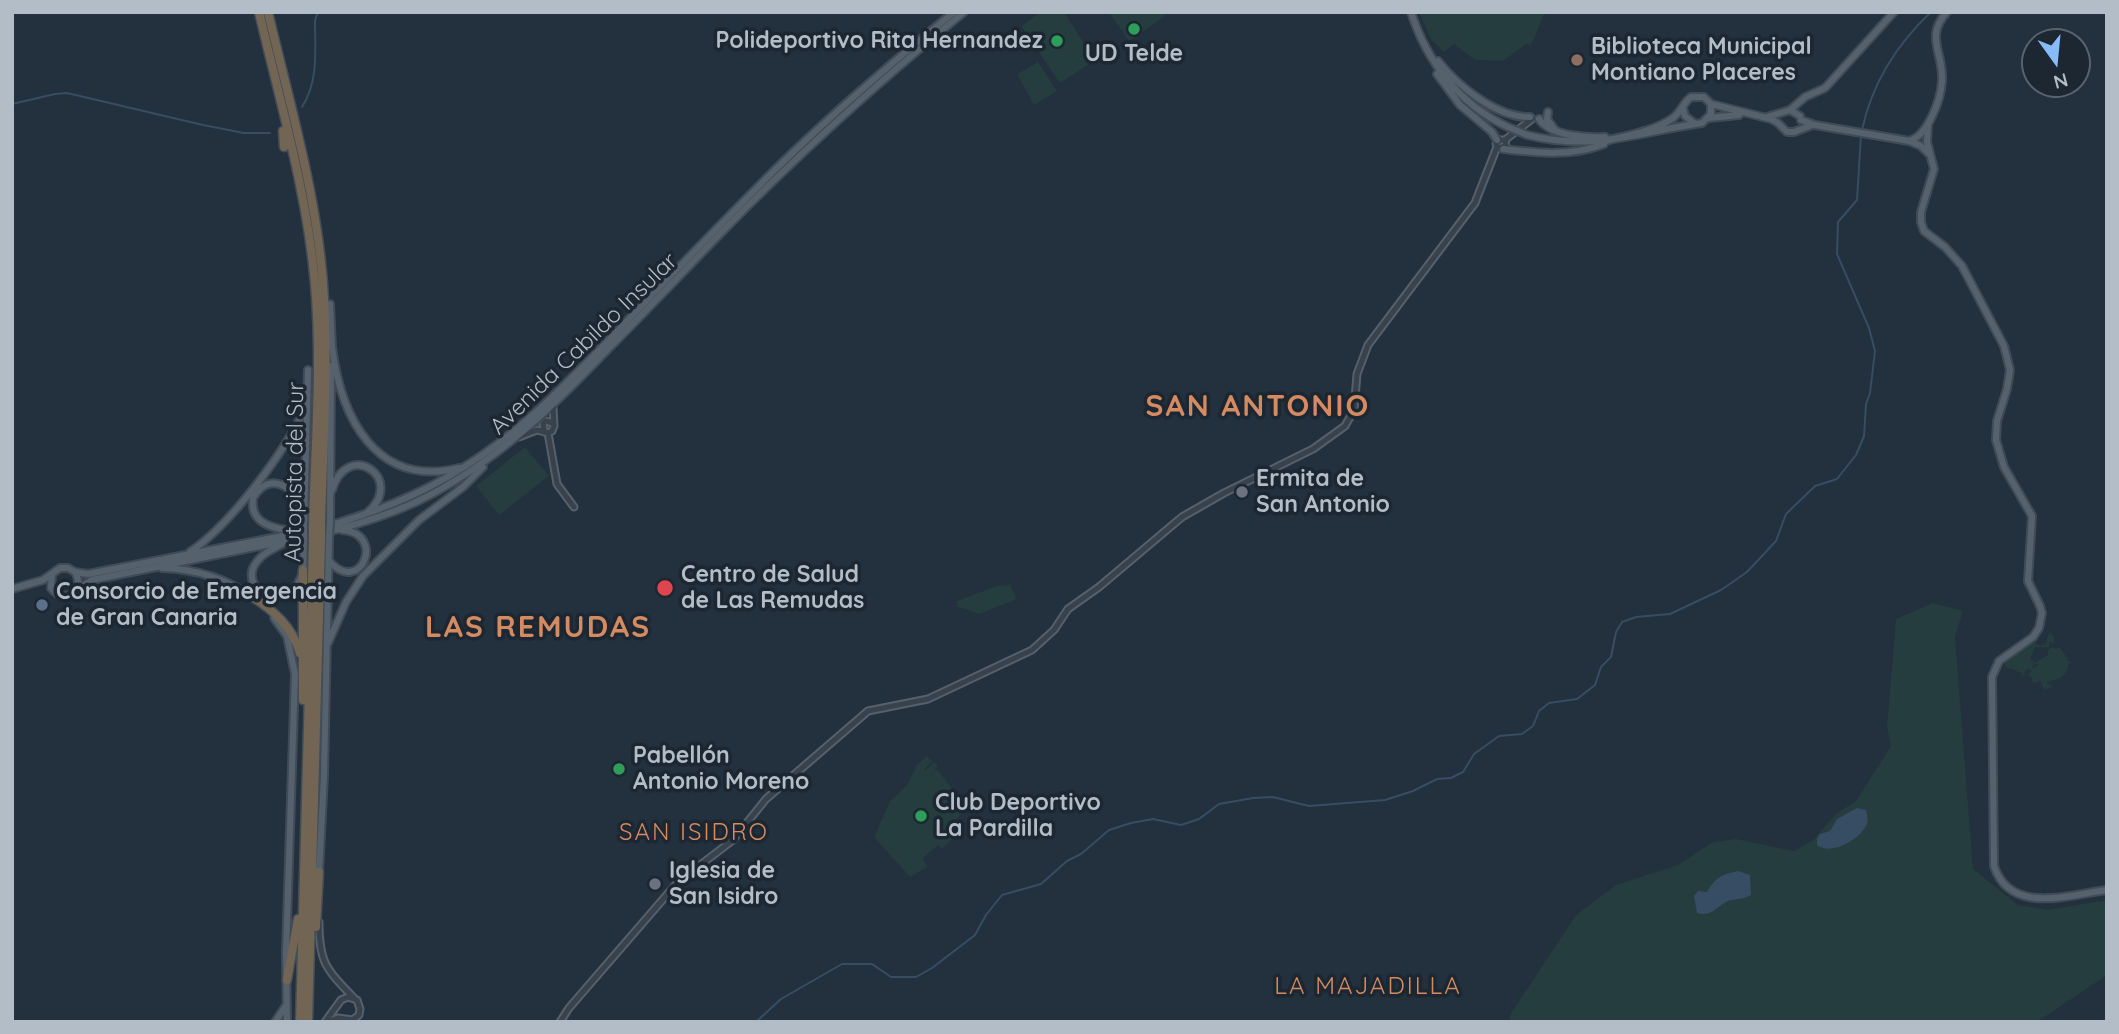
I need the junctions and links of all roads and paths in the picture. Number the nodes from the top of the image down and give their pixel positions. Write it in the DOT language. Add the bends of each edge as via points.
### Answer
graph roads {
  1 [pos="259,12"];
  2 [pos="268,12"];
  3 [pos="954,12"];
  4 [pos="964,12"];
  5 [pos="1411,12"];
  6 [pos="1894,12"];
  7 [pos="1947,12"];
  8 [pos="1424,43"];
  9 [pos="1805,97"];
  10 [pos="1711,104"];
  11 [pos="281,107"];
  12 [pos="1683,108"];
  13 [pos="1787,111"];
  14 [pos="1548,112"];
  15 [pos="1748,114"];
  16 [pos="1765,117"];
  17 [pos="1534,118"];
  18 [pos="1709,118"];
  19 [pos="1801,118"];
  20 [pos="1694,123"];
  21 [pos="1780,125"];
  22 [pos="1815,125"];
  23 [pos="1799,128"];
  24 [pos="1556,131"];
  25 [pos="1625,136"];
  26 [pos="1612,141"];
  27 [pos="1922,141"];
  28 [pos="1601,142"];
  29 [pos="1500,144"];
  30 [pos="284,148"];
  31 [pos="316,221"];
  32 [pos="330,304"];
  33 [pos="332,346"];
  34 [pos="308,370"];
  35 [pos="307,404"];
  36 [pos="553,406"];
  37 [pos="553,424"];
  38 [pos="546,432"];
  39 [pos="519,437"];
  40 [pos="478,458"];
  41 [pos="490,459"];
  42 [pos="331,495"];
  43 [pos="574,507"];
  44 [pos="365,515"];
  45 [pos="314,525"];
  46 [pos="336,530"];
  47 [pos="287,541"];
  48 [pos="317,541"];
  49 [pos="186,555"];
  50 [pos="328,561"];
  51 [pos="150,568"];
  52 [pos="303,570"];
  53 [pos="75,572"];
  54 [pos="52,574"];
  55 [pos="28,584"];
  56 [pos="51,587"];
  57 [pos="12,589"];
  58 [pos="75,591"];
  59 [pos="251,596"];
  60 [pos="326,648"];
  61 [pos="303,704"];
  62 [pos="305,806"];
  63 [pos="319,872"];
  64 [pos="2107,890"];
  65 [pos="302,899"];
  66 [pos="287,980"];
  67 [pos="354,998"];
  68 [pos="309,999"];
  69 [pos="286,1006"];
  70 [pos="351,1021"];
  71 [pos="275,1022"];
  72 [pos="287,1022"];
  73 [pos="300,1022"];
  74 [pos="308,1022"];
  75 [pos="326,1022"];
  76 [pos="560,1022"];
  1 -- 11 [label="highway, Autopista del Sur"];
  2 -- 31 [label="highway, Autopista del Sur"];
  3 -- 40 [label="main road, Avenida Cabildo Insular" via="812,135 556,394"];
  4 -- 36 [label="main road, Avenida Cabildo Insular" via="867,93 761,192"];
  5 -- 8 [label="main road"];
  6 -- 9 [label="main road" via="1825,88"];
  7 -- 27 [label="main road" via="1936,31 1942,81"];
  8 -- 17 [label="main road" via="1449,74 1480,98 1505,112"];
  8 -- 28 [label="main road, bridge" via="1456,90 1508,127 1564,142"];
  8 -- 29 [label="main road" via="1447,89"];
  9 -- 13 [label="main road"];
  9 -- 19 [label="main road"];
  10 -- 12 [label="main road" via="1695,95"];
  10 -- 15 [label="main road"];
  10 -- 18 [label="main road"];
  11 -- 30 [label="highway"];
  11 -- 45 [label="highway, Autopista del Sur" via="303,202 315,284"];
  12 -- 20 [label="main road" via="1687,120"];
  12 -- 25 [label="main road" via="1670,120"];
  13 -- 16 [label="main road"];
  13 -- 19 [label="main road"];
  13 -- 21 [label="main road"];
  14 -- 24 [label="main road" via="1549,125"];
  15 -- 16 [label="main road"];
  15 -- 18 [label="main road"];
  16 -- 21 [label="main road"];
  17 -- 24 [label="main road"];
  17 -- 29 [label="street"];
  18 -- 20 [label="main road"];
  19 -- 22 [label="main road"];
  19 -- 23 [label="main road"];
  20 -- 26 [label="main road"];
  21 -- 23 [label="main road" via="1787,132"];
  22 -- 23 [label="main road"];
  22 -- 27 [label="main road"];
  24 -- 25 [label="main road" via="1596,138"];
  25 -- 28 [label="main road"];
  26 -- 28 [label="main road"];
  26 -- 29 [label="main road" via="1564,153 1538,153"];
  27 -- 64 [label="main road" via="1934,169 1921,212 1924,231 1962,266 2004,346 2010,370 1996,440 2004,467 2032,516 2028,581 2042,613 2033,637 2000,661 1992,677 1994,866 2003,885 2020,896 2046,898"];
  29 -- 76 [label="street" via="1475,203 1368,345 1357,374 1351,419 1333,436 1182,517 1068,609 1032,650 928,699 868,711 766,799 733,839 678,882"];
  31 -- 32 [label="highway" via="323,241"];
  31 -- 45 [label="highway, Autopista del Sur" via="325,317"];
  32 -- 33 [label="main road"];
  33 -- 40 [label="main road" via="344,398 375,451 400,466 430,471 457,468"];
  33 -- 42 [label="main road"];
  34 -- 35 [label="main road"];
  35 -- 45 [label="main road"];
  35 -- 49 [label="main road" via="264,473 211,537"];
  36 -- 37 [label="street"];
  36 -- 39 [label="main road, Avenida Cabildo Insular"];
  37 -- 38 [label="street" via="554,429"];
  37 -- 38 [label="street" via="546,421 542,426"];
  38 -- 39 [label="street" via="537,430"];
  38 -- 43 [label="street" via="557,484"];
  39 -- 41 [label="main road, Avenida Cabildo Insular"];
  40 -- 44 [label="main road, Avenida Cabildo Insular" via="425,490"];
  41 -- 46 [label="main road, Avenida Cabildo Insular" via="415,502"];
  41 -- 60 [label="main road" via="363,576"];
  42 -- 44 [label="main road" via="343,471 355,465 370,468 379,477 381,489"];
  42 -- 45 [label="main road"];
  44 -- 45 [label="main road, Avenida Cabildo Insular"];
  45 -- 45 [label="main road" via="281,530 263,524 254,511 253,498 270,484 287,487"];
  45 -- 48 [label="highway, Autopista del Sur, bridge"];
  45 -- 48 [label="main road, bridge"];
  45 -- 49 [label="main road, Avenida Cabildo Insular"];
  46 -- 47 [label="main road, Avenida Cabildo Insular"];
  46 -- 50 [label="main road" via="351,531 362,540 365,561 346,572"];
  47 -- 51 [label="main road, Avenida Cabildo Insular"];
  47 -- 52 [label="main road" via="259,559 252,574 256,587 269,596 282,596 297,583"];
  48 -- 50 [label="main road"];
  48 -- 52 [label="main road"];
  48 -- 62 [label="highway, Autopista del Sur"];
  48 -- 68 [label="highway, Autopista del Sur"];
  49 -- 53 [label="main road, Avenida Cabildo Insular" via="88,574"];
  50 -- 60 [label="main road"];
  51 -- 58 [label="main road, Avenida Cabildo Insular" via="92,580"];
  51 -- 59 [label="main road" via="199,572"];
  52 -- 61 [label="highway"];
  53 -- 54 [label="main road" via="64,568"];
  53 -- 58 [label="main road" via="79,579"];
  54 -- 55 [label="main road"];
  54 -- 56 [label="main road"];
  55 -- 56 [label="main road"];
  55 -- 57 [label="main road"];
  56 -- 58 [label="main road" via="61,596"];
  59 -- 61 [label="highway" via="280,618 296,640"];
  59 -- 66 [label="main road" via="278,622 293,660"];
  60 -- 63 [label="main road"];
  61 -- 62 [label="highway"];
  62 -- 65 [label="highway, Autopista del Sur"];
  63 -- 67 [label="street" via="318,948 326,967"];
  63 -- 68 [label="highway"];
  65 -- 66 [label="highway"];
  65 -- 73 [label="highway, Autopista del Sur"];
  66 -- 69 [label="main road"];
  67 -- 70 [label="street" via="360,1009"];
  67 -- 75 [label="street" via="341,1000"];
  68 -- 74 [label="highway, Autopista del Sur"];
  69 -- 71 [label="main road"];
  69 -- 72 [label="main road"];
  70 -- 75 [label="street" via="338,1018"];
}
